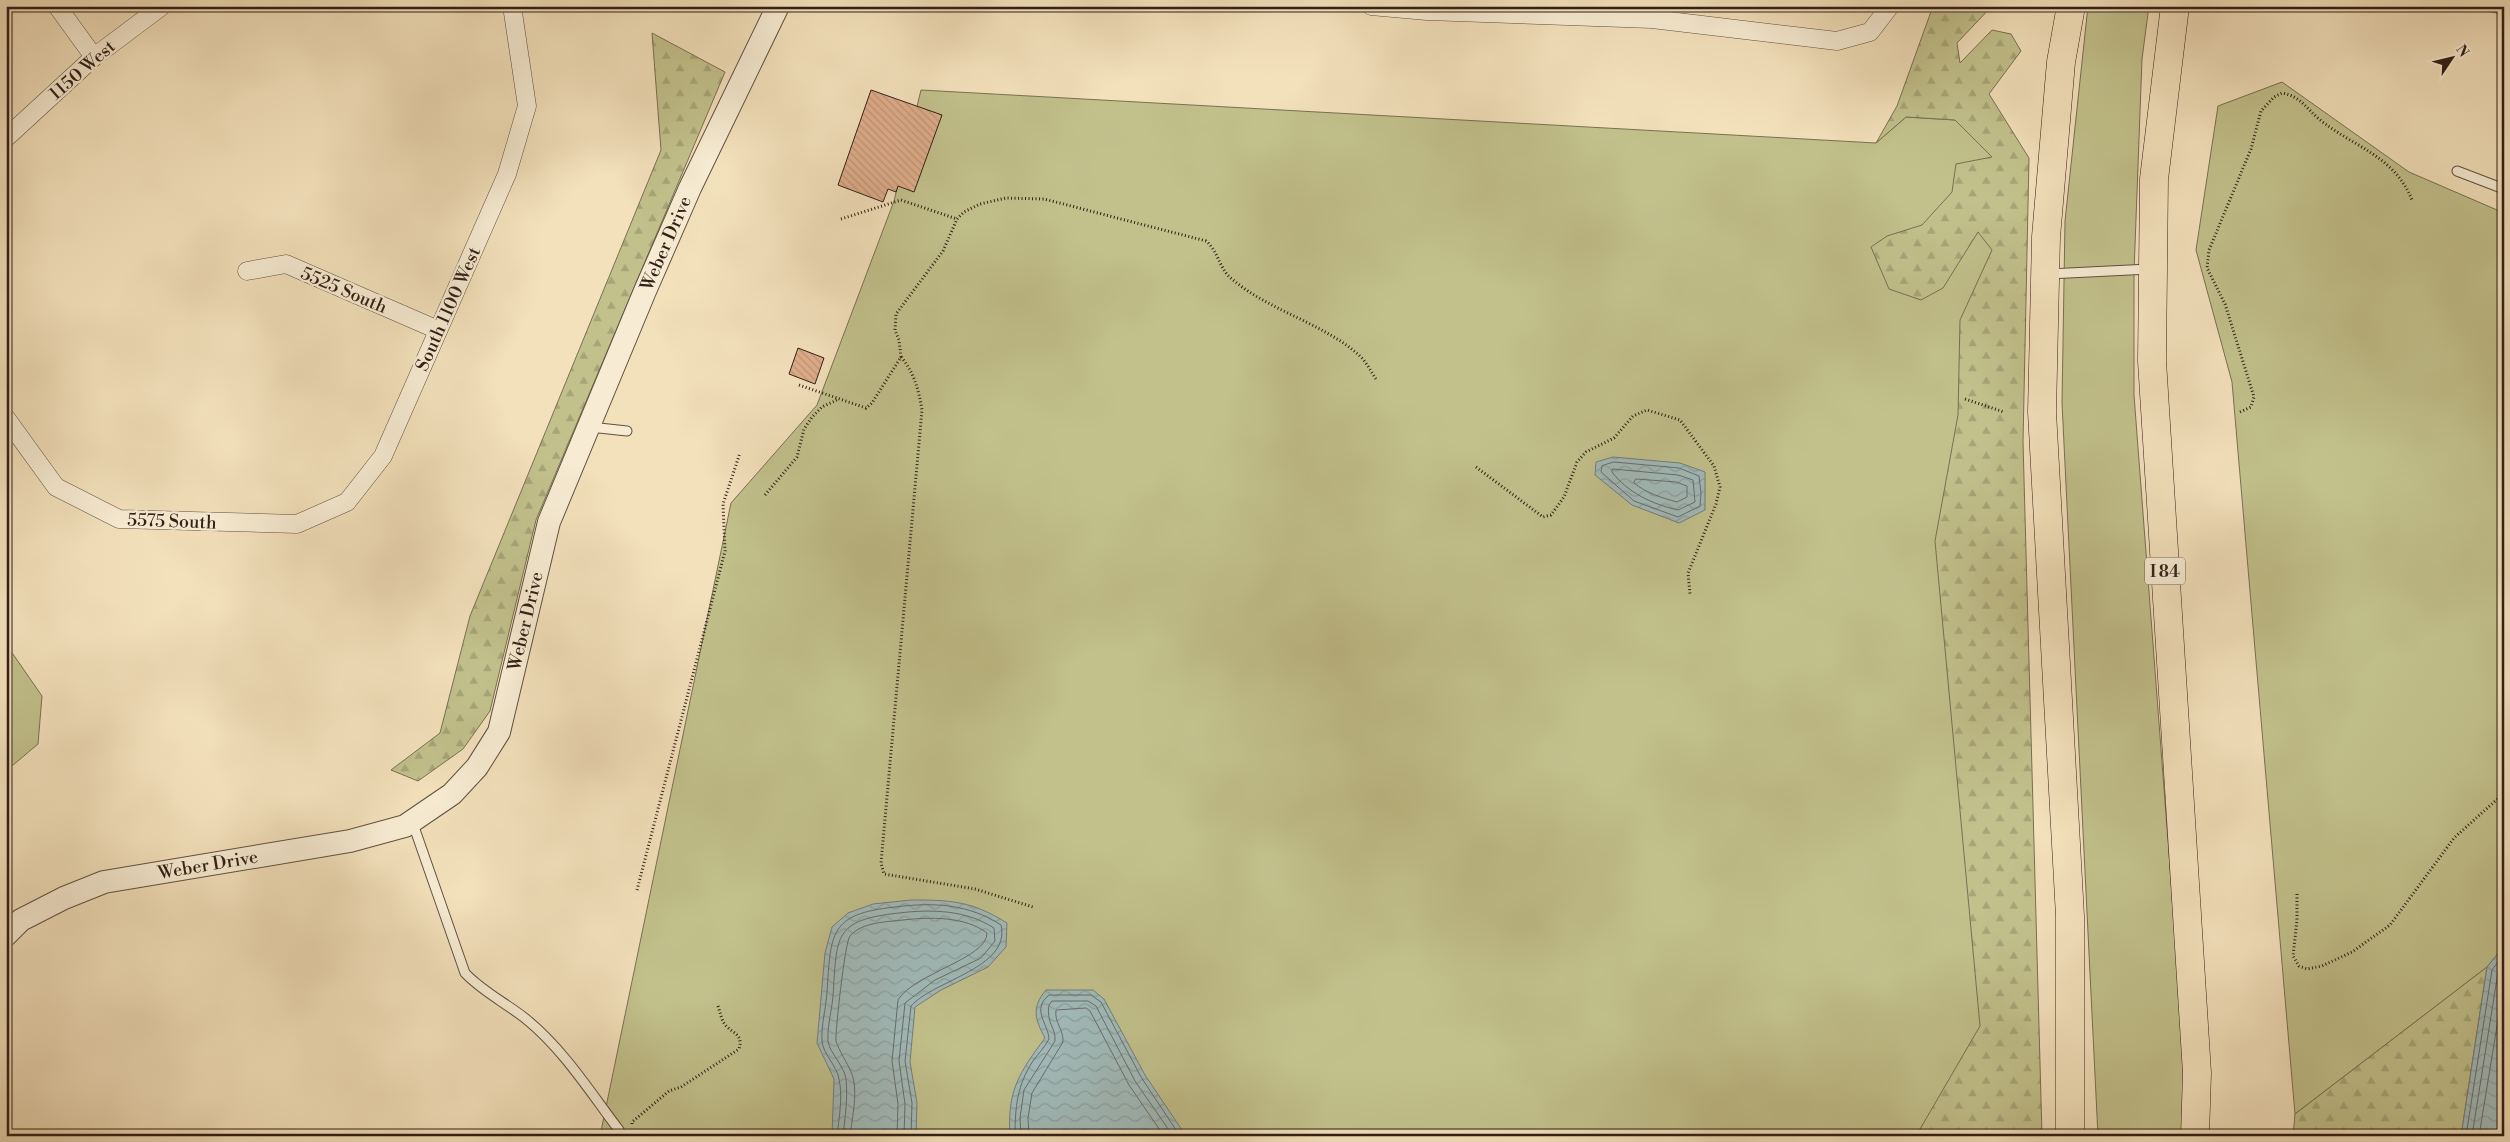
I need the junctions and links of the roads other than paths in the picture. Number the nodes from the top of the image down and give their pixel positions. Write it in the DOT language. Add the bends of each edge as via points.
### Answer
graph roads {
  1 [pos="58,6"];
  2 [pos="162,6"];
  3 [pos="512,6"];
  4 [pos="778,6"];
  5 [pos="1371,6"];
  6 [pos="1890,6"];
  7 [pos="2071,6"];
  8 [pos="2175,6"];
  9 [pos="2486,6"];
  10 [pos="2504,9"];
  11 [pos="94,56"];
  12 [pos="6,138"];
  13 [pos="2457,171"];
  14 [pos="2504,189"];
  15 [pos="2153,269"];
  16 [pos="247,271"];
  17 [pos="2045,274"];
  18 [pos="438,330"];
  19 [pos="6,418"];
  20 [pos="593,427"];
  21 [pos="627,431"];
  22 [pos="347,502"];
  23 [pos="412,821"];
  24 [pos="6,935"];
  25 [pos="619,1130"];
  26 [pos="2070,1136"];
  27 [pos="2195,1136"];
  1 -- 11 [label="street"];
  2 -- 11 [label="street, 1150 West"];
  3 -- 18 [label="street, South 1100 West" via="527,106 507,174"];
  4 -- 20 [label="street, Weber Drive" via="690,188"];
  5 -- 6 [label="street" via="1652,19 1837,41 1870,32"];
  7 -- 17 [label="highway" via="2062,62"];
  8 -- 15 [label="highway, I 84" via="2154,179"];
  9 -- 10 [label="lane"];
  11 -- 12 [label="street, 1150 West"];
  13 -- 14 [label="lane"];
  15 -- 17 [label="lane"];
  15 -- 27 [label="highway, I 84" via="2152,361 2197,1073"];
  16 -- 18 [label="street, 5525 South" via="286,264"];
  17 -- 26 [label="highway" via="2042,412 2070,916"];
  18 -- 22 [label="street, South 1100 West" via="383,456"];
  19 -- 22 [label="street, 5575 South" via="56,487 119,519 297,524"];
  20 -- 21 [label="lane"];
  20 -- 23 [label="street, Weber Drive" via="549,522 500,732 477,767 452,794"];
  23 -- 24 [label="street, Weber Drive" via="405,826 350,841 104,882 21,920"];
  23 -- 25 [label="lane" via="465,974 526,1019 564,1056"];
}
